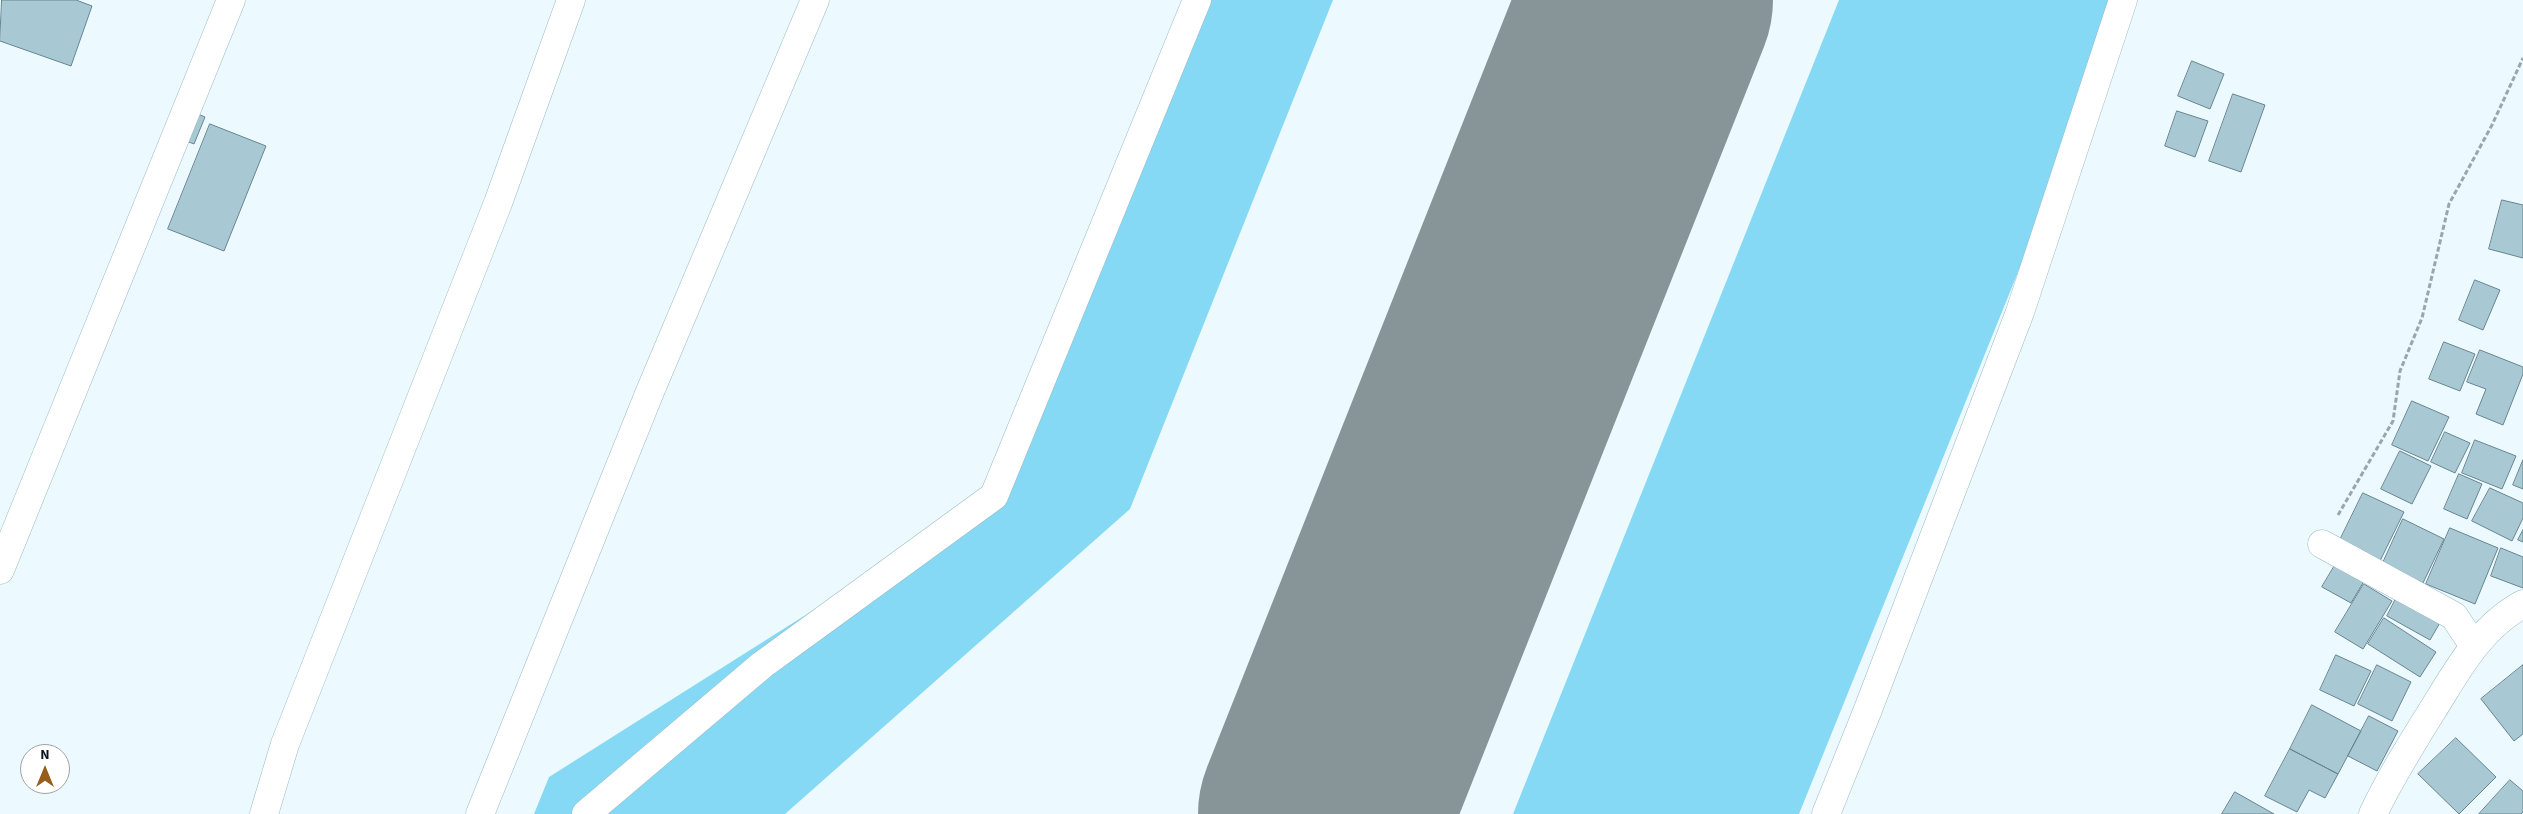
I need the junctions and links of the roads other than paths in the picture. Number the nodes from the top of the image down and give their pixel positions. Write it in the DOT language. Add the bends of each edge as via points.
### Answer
graph roads {
  1 [pos="231,0"];
  2 [pos="572,0"];
  3 [pos="815,0"];
  4 [pos="1197,0"];
  5 [pos="2123,0"];
  6 [pos="2322,544"];
  7 [pos="0,570"];
  8 [pos="2523,604"];
  9 [pos="2474,646"];
  10 [pos="264,814"];
  11 [pos="480,814"];
  12 [pos="586,814"];
  13 [pos="1826,814"];
  14 [pos="2372,814"];
  1 -- 7 [label="street"];
  2 -- 10 [label="street" via="498,203 285,744"];
  3 -- 11 [label="street" via="671,341"];
  4 -- 12 [label="street" via="994,496 762,665"];
  5 -- 13 [label="street" via="2020,312"];
  6 -- 9 [label="street" via="2454,616"];
  8 -- 9 [label="street" via="2504,614"];
  9 -- 14 [label="street" via="2390,778"];
}
